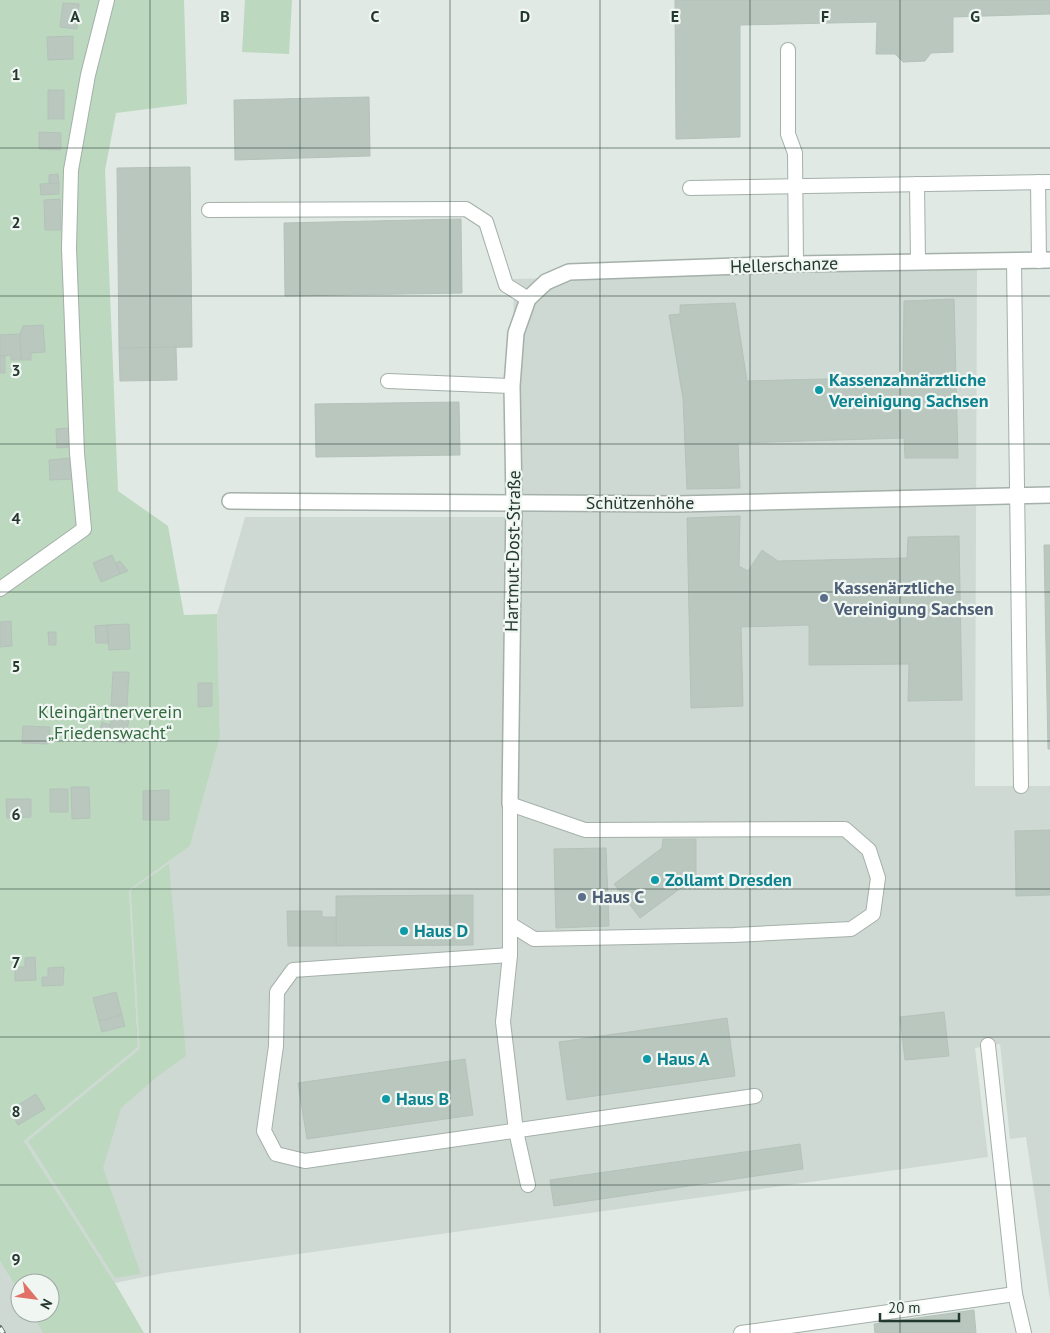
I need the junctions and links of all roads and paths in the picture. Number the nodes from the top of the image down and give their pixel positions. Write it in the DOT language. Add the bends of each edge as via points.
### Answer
graph roads {
  1 [pos="107,0"];
  2 [pos="788,50"];
  3 [pos="1044,182"];
  4 [pos="917,184"];
  5 [pos="796,187"];
  6 [pos="690,188"];
  7 [pos="209,210"];
  8 [pos="1045,260"];
  9 [pos="1014,261"];
  10 [pos="918,262"];
  11 [pos="796,264"];
  12 [pos="528,299"];
  13 [pos="388,381"];
  14 [pos="512,386"];
  15 [pos="1050,495"];
  16 [pos="1017,496"];
  17 [pos="230,501"];
  18 [pos="514,502"];
  19 [pos="0,589"];
  20 [pos="1021,786"];
  21 [pos="510,804"];
  22 [pos="510,924"];
  23 [pos="510,955"];
  24 [pos="988,1045"];
  25 [pos="755,1096"];
  26 [pos="516,1131"];
  27 [pos="528,1185"];
  28 [pos="1015,1294"];
  29 [pos="741,1333"];
  30 [pos="1024,1333"];
  1 -- 19 [label="lane" via="88,75 71,170 69,248 77,453 84,529"];
  2 -- 5 [label="lane" via="788,134 795,152"];
  3 -- 4 [label="lane"];
  3 -- 8 [label="lane"];
  4 -- 5 [label="lane"];
  4 -- 10 [label="lane"];
  5 -- 6 [label="lane"];
  5 -- 11 [label="lane"];
  7 -- 12 [label="lane" via="466,209 486,222 506,285"];
  8 -- 9 [label="street, Hellerschanze"];
  9 -- 10 [label="street, Hellerschanze"];
  9 -- 16 [label="lane"];
  10 -- 11 [label="street, Hellerschanze"];
  11 -- 12 [label="street, Hellerschanze" via="569,272 546,282"];
  12 -- 14 [label="street, Hartmut-Dost-Straße" via="516,333"];
  13 -- 14 [label="lane"];
  14 -- 18 [label="street, Hartmut-Dost-Straße"];
  15 -- 16 [label="street, Schützenhöhe"];
  16 -- 18 [label="street, Schützenhöhe" via="677,504"];
  16 -- 20 [label="lane"];
  17 -- 18 [label="street, Schützenhöhe"];
  18 -- 21 [label="street, Hartmut-Dost-Straße"];
  21 -- 22 [label="lane"];
  21 -- 22 [label="lane" via="585,830 845,829 869,850 878,878 873,914 851,929 534,939"];
  22 -- 23 [label="lane"];
  23 -- 26 [label="lane" via="503,1022"];
  23 -- 26 [label="lane" via="293,970 277,992 276,1046 264,1131 276,1154 305,1161"];
  24 -- 28 [label="lane"];
  25 -- 26 [label="lane"];
  26 -- 27 [label="lane"];
  28 -- 29 [label="lane"];
  28 -- 30 [label="lane"];
}
